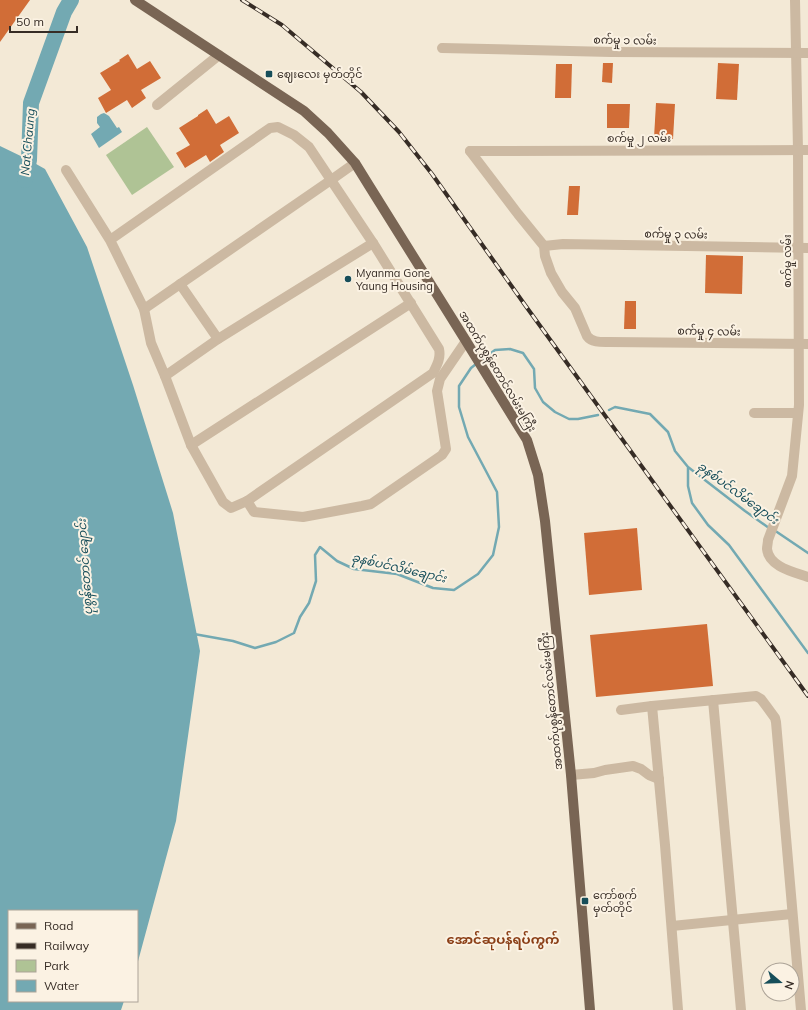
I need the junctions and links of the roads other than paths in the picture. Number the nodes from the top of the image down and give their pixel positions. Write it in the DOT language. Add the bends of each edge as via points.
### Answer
graph roads {
  1 [pos="135,0"];
  2 [pos="795,0"];
  3 [pos="442,48"];
  4 [pos="796,53"];
  5 [pos="808,53"];
  6 [pos="220,55"];
  7 [pos="157,105"];
  8 [pos="803,150"];
  9 [pos="355,163"];
  10 [pos="66,170"];
  11 [pos="332,180"];
  12 [pos="110,240"];
  13 [pos="373,243"];
  14 [pos="544,246"];
  15 [pos="803,248"];
  16 [pos="180,284"];
  17 [pos="411,303"];
  18 [pos="144,309"];
  19 [pos="218,339"];
  20 [pos="466,341"];
  21 [pos="804,344"];
  22 [pos="165,376"];
  23 [pos="802,409"];
  24 [pos="754,413"];
  25 [pos="191,445"];
  26 [pos="247,502"];
  27 [pos="808,577"];
  28 [pos="714,700"];
  29 [pos="652,706"];
  30 [pos="621,710"];
  31 [pos="571,775"];
  32 [pos="658,779"];
  33 [pos="792,914"];
  34 [pos="732,920"];
  35 [pos="672,926"];
  36 [pos="590,1010"];
  37 [pos="678,1010"];
  38 [pos="741,1010"];
  39 [pos="801,1010"];
  1 -- 6 [label="main road, အထက်ပုစွန်တောင်လမ်းမကြီး"];
  2 -- 4 [label="street, စက်မှု လမ်း"];
  3 -- 4 [label="street, စက်မှု ၁ လမ်း"];
  4 -- 5 [label="street, စက်မှု ၁ လမ်း"];
  4 -- 8 [label="street, စက်မှု လမ်း"];
  6 -- 7 [label="street"];
  6 -- 9 [label="main road, အထက်ပုစွန်တောင်လမ်းမကြီး" via="304,111"];
  8 -- 14 [label="street, စက်မှု ၂ လမ်း" via="470,151"];
  8 -- 15 [label="street, စက်မှု လမ်း"];
  9 -- 11 [label="street"];
  9 -- 20 [label="main road, အထက်ပုစွန်တောင်လမ်းမကြီး"];
  10 -- 12 [label="street"];
  11 -- 12 [label="street" via="309,147 278,126 270,128"];
  11 -- 13 [label="street"];
  11 -- 16 [label="street"];
  12 -- 18 [label="street"];
  13 -- 17 [label="street"];
  13 -- 19 [label="street"];
  14 -- 15 [label="street, စက်မှု ၃ လမ်း" via="563,244"];
  14 -- 21 [label="street, စက်မှု ၄ လမ်း" via="551,273 575,308 587,336 592,341"];
  15 -- 21 [label="street, စက်မှု လမ်း"];
  16 -- 18 [label="street"];
  16 -- 19 [label="street"];
  17 -- 25 [label="street"];
  17 -- 26 [label="street" via="439,349 440,355 433,373"];
  18 -- 22 [label="street" via="151,342"];
  19 -- 22 [label="street"];
  20 -- 26 [label="street" via="440,379 437,391 446,449 442,455 370,504 362,506 302,517 254,512"];
  20 -- 31 [label="main road, အထက်ပုစွန်တောင်လမ်းမကြီး" via="527,440 538,475 545,520"];
  21 -- 23 [label="street, စက်မှု လမ်း"];
  22 -- 25 [label="street"];
  23 -- 24 [label="street"];
  23 -- 27 [label="street, စက်မှု လမ်း" via="792,476 767,549 776,564"];
  25 -- 26 [label="street" via="222,502 231,508"];
  28 -- 29 [label="street"];
  28 -- 33 [label="street" via="756,696 775,718"];
  28 -- 34 [label="street"];
  29 -- 30 [label="street"];
  29 -- 32 [label="street"];
  31 -- 32 [label="street" via="633,766"];
  31 -- 36 [label="main road, အထက်ပုစွန်တောင်လမ်းမကြီး"];
  32 -- 35 [label="street"];
  33 -- 34 [label="street"];
  33 -- 39 [label="street"];
  34 -- 35 [label="street"];
  34 -- 38 [label="street"];
  35 -- 37 [label="street"];
}
